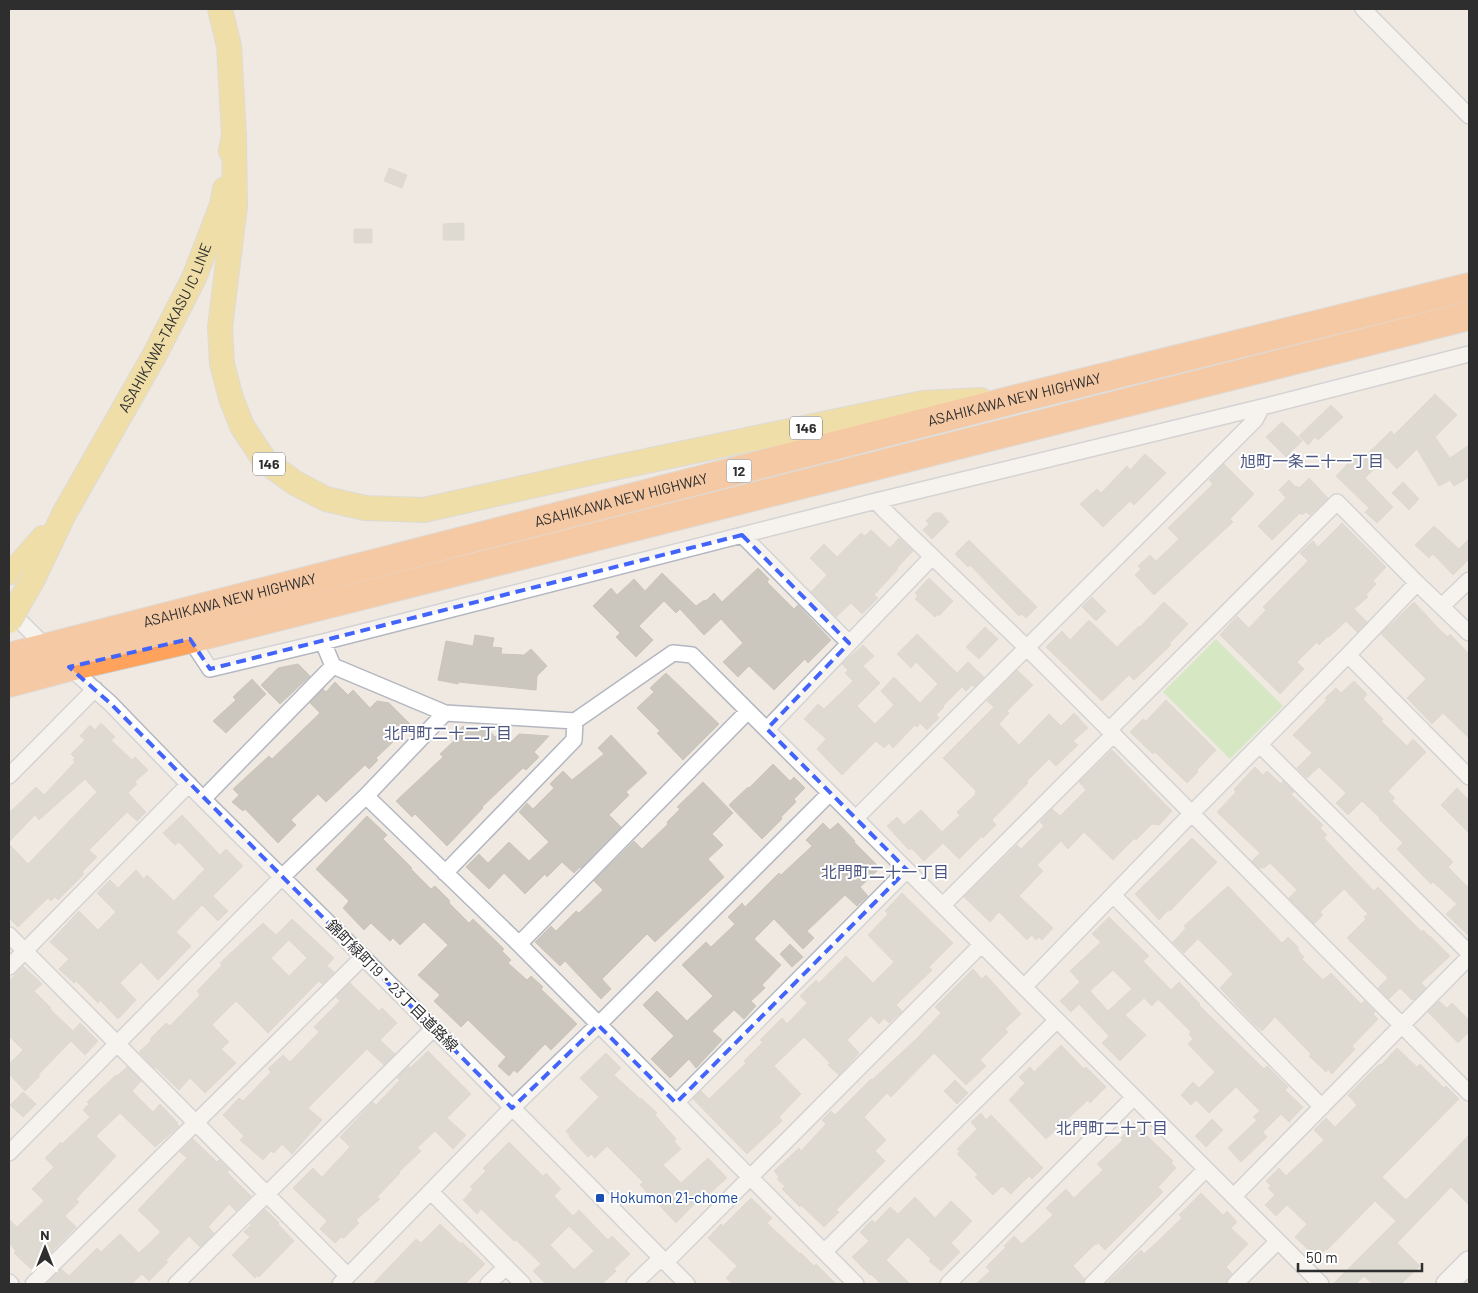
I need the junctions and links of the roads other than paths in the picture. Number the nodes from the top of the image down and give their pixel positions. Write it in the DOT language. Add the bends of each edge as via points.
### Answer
graph roads {
  1 [pos="220,9"];
  2 [pos="1363,9"];
  3 [pos="1469,116"];
  4 [pos="234,136"];
  5 [pos="1469,286"];
  6 [pos="1469,316"];
  7 [pos="1469,354"];
  8 [pos="1020,398"];
  9 [pos="1262,407"];
  10 [pos="876,501"];
  11 [pos="742,535"];
  12 [pos="932,557"];
  13 [pos="21,572"];
  14 [pos="1469,580"];
  15 [pos="1417,583"];
  16 [pos="1442,606"];
  17 [pos="9,610"];
  18 [pos="9,621"];
  19 [pos="1469,632"];
  20 [pos="190,639"];
  21 [pos="323,642"];
  22 [pos="850,643"];
  23 [pos="1026,647"];
  24 [pos="47,648"];
  25 [pos="1348,655"];
  26 [pos="334,666"];
  27 [pos="69,667"];
  28 [pos="11,676"];
  29 [pos="95,689"];
  30 [pos="748,711"];
  31 [pos="445,713"];
  32 [pos="575,720"];
  33 [pos="767,729"];
  34 [pos="1112,732"];
  35 [pos="1260,745"];
  36 [pos="9,776"];
  37 [pos="1469,777"];
  38 [pos="189,784"];
  39 [pos="830,793"];
  40 [pos="366,796"];
  41 [pos="203,799"];
  42 [pos="1192,813"];
  43 [pos="856,818"];
  44 [pos="907,870"];
  45 [pos="445,873"];
  46 [pos="282,878"];
  47 [pos="1113,895"];
  48 [pos="942,904"];
  49 [pos="9,935"];
  50 [pos="519,944"];
  51 [pos="981,945"];
  52 [pos="25,950"];
  53 [pos="1469,953"];
  54 [pos="363,957"];
  55 [pos="1469,957"];
  56 [pos="9,966"];
  57 [pos="1024,987"];
  58 [pos="1057,1020"];
  59 [pos="598,1025"];
  60 [pos="1402,1026"];
  61 [pos="434,1028"];
  62 [pos="117,1044"];
  63 [pos="1469,1093"];
  64 [pos="1134,1097"];
  65 [pos="676,1103"];
  66 [pos="1322,1107"];
  67 [pos="512,1108"];
  68 [pos="196,1123"];
  69 [pos="9,1152"];
  70 [pos="1206,1169"];
  71 [pos="749,1177"];
  72 [pos="431,1192"];
  73 [pos="266,1194"];
  74 [pos="1234,1196"];
  75 [pos="1278,1242"];
  76 [pos="824,1252"];
  77 [pos="663,1260"];
  78 [pos="1469,1262"];
  79 [pos="506,1267"];
  80 [pos="344,1280"];
  81 [pos="33,1284"];
  82 [pos="176,1284"];
  83 [pos="488,1284"];
  84 [pos="523,1284"];
  85 [pos="634,1284"];
  86 [pos="687,1284"];
  87 [pos="856,1284"];
  88 [pos="948,1284"];
  89 [pos="1092,1284"];
  90 [pos="1235,1284"];
  91 [pos="1321,1284"];
  92 [pos="1447,1284"];
  1 -- 4 [label="main road, ASAHIKAWA-TAKASU IC LINE / 146" via="228,46"];
  2 -- 3 [label="street"];
  4 -- 8 [label="main road, 146" via="235,206 220,327 222,364 242,426 265,461 326,500 365,508 424,510 923,403"];
  4 -- 13 [label="main road, ASAHIKAWA-TAKASU IC LINE / 146" via="222,205 194,278 154,356 64,514"];
  5 -- 8 [label="highway, ASAHIKAWA NEW HIGHWAY / 12"];
  6 -- 20 [label="highway, ASAHIKAWA NEW HIGHWAY / 12"];
  7 -- 9 [label="street"];
  8 -- 24 [label="highway, ASAHIKAWA NEW HIGHWAY / 12"];
  9 -- 10 [label="street"];
  9 -- 23 [label="street" via="1254,420"];
  10 -- 11 [label="street"];
  10 -- 12 [label="street"];
  11 -- 21 [label="street"];
  11 -- 22 [label="street"];
  12 -- 22 [label="street"];
  12 -- 23 [label="street"];
  13 -- 18 [label="main road, ASAHIKAWA-TAKASU IC LINE / 146, bridge"];
  14 -- 16 [label="street"];
  15 -- 16 [label="street"];
  15 -- 25 [label="street"];
  15 -- 34 [label="street" via="1337,502"];
  16 -- 19 [label="street"];
  17 -- 24 [label="street, 錦町緑町19・23丁目道路線"];
  20 -- 21 [label="street" via="210,669"];
  20 -- 27 [label="highway, ASAHIKAWA NEW HIGHWAY / 12"];
  21 -- 26 [label="street"];
  22 -- 33 [label="street"];
  23 -- 34 [label="street"];
  23 -- 43 [label="street"];
  24 -- 27 [label="street, 錦町緑町19・23丁目道路線"];
  24 -- 28 [label="highway, ASAHIKAWA NEW HIGHWAY / 12"];
  25 -- 35 [label="street"];
  25 -- 37 [label="street"];
  26 -- 31 [label="street"];
  26 -- 41 [label="street"];
  27 -- 28 [label="highway, ASAHIKAWA NEW HIGHWAY / 12"];
  27 -- 29 [label="street, 錦町緑町19・23丁目道路線"];
  29 -- 36 [label="street"];
  29 -- 38 [label="street, 錦町緑町19・23丁目道路線"];
  30 -- 32 [label="street" via="692,655 673,653"];
  30 -- 33 [label="street"];
  30 -- 50 [label="street"];
  31 -- 32 [label="street"];
  31 -- 40 [label="street"];
  32 -- 45 [label="street" via="574,740"];
  33 -- 39 [label="street"];
  34 -- 42 [label="street"];
  34 -- 48 [label="street"];
  35 -- 42 [label="street"];
  35 -- 53 [label="street"];
  38 -- 41 [label="street, 錦町緑町19・23丁目道路線"];
  38 -- 52 [label="street"];
  39 -- 43 [label="street"];
  39 -- 59 [label="street"];
  40 -- 45 [label="street"];
  40 -- 46 [label="street"];
  41 -- 46 [label="street, 錦町緑町19・23丁目道路線"];
  42 -- 47 [label="street"];
  42 -- 60 [label="street"];
  43 -- 44 [label="street"];
  44 -- 48 [label="street"];
  44 -- 65 [label="street"];
  45 -- 50 [label="street"];
  46 -- 54 [label="street, 錦町緑町19・23丁目道路線"];
  46 -- 62 [label="street"];
  47 -- 57 [label="street"];
  47 -- 66 [label="street"];
  48 -- 51 [label="street"];
  49 -- 52 [label="street"];
  50 -- 59 [label="street"];
  51 -- 57 [label="street"];
  51 -- 71 [label="street"];
  52 -- 56 [label="street"];
  52 -- 62 [label="street"];
  54 -- 61 [label="street, 錦町緑町19・23丁目道路線"];
  54 -- 68 [label="street"];
  55 -- 60 [label="street"];
  57 -- 58 [label="street"];
  58 -- 64 [label="street"];
  58 -- 76 [label="street"];
  59 -- 65 [label="street"];
  59 -- 67 [label="street"];
  60 -- 63 [label="street"];
  60 -- 66 [label="street"];
  61 -- 67 [label="street, 錦町緑町19・23丁目道路線"];
  61 -- 73 [label="street"];
  62 -- 68 [label="street"];
  62 -- 69 [label="street"];
  64 -- 70 [label="street"];
  64 -- 88 [label="street"];
  65 -- 71 [label="street"];
  66 -- 74 [label="street"];
  67 -- 72 [label="street"];
  67 -- 77 [label="street, 錦町緑町19・23丁目道路線"];
  68 -- 73 [label="street"];
  68 -- 81 [label="street"];
  70 -- 74 [label="street"];
  70 -- 89 [label="street"];
  71 -- 76 [label="street"];
  71 -- 77 [label="street"];
  72 -- 79 [label="street"];
  72 -- 80 [label="street"];
  73 -- 80 [label="street"];
  73 -- 82 [label="street"];
  74 -- 75 [label="street"];
  75 -- 90 [label="street"];
  75 -- 91 [label="street"];
  76 -- 87 [label="street"];
  77 -- 85 [label="street"];
  77 -- 86 [label="street, 錦町緑町19・23丁目道路線"];
  78 -- 92 [label="main road"];
  79 -- 83 [label="street"];
  79 -- 84 [label="street"];
}
